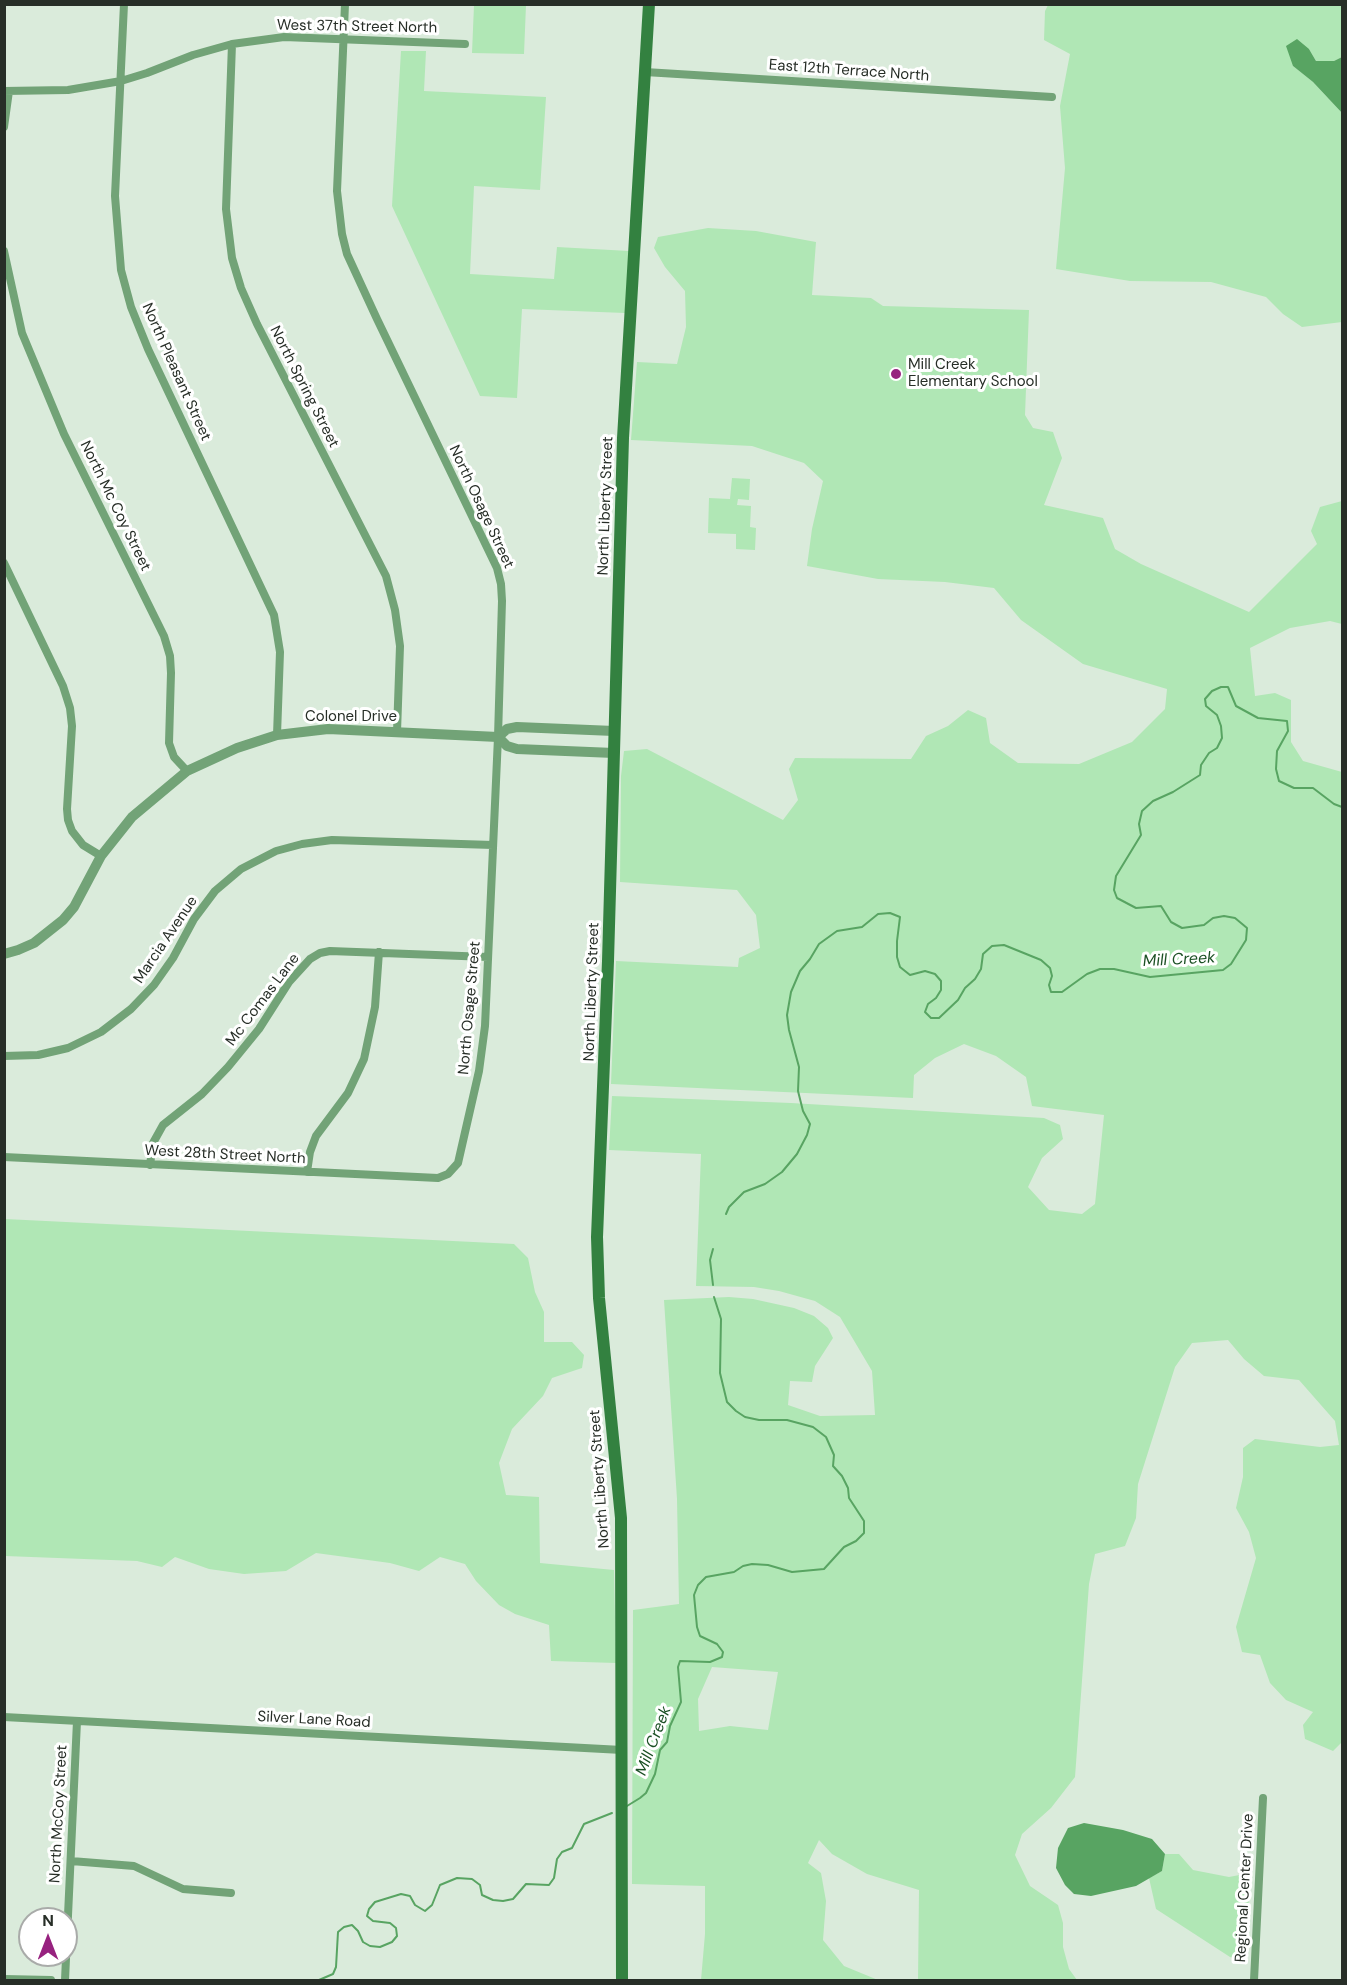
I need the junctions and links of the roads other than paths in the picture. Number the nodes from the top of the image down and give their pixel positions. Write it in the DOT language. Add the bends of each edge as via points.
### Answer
graph roads {
  1 [pos="124,4"];
  2 [pos="345,4"];
  3 [pos="649,4"];
  4 [pos="345,38"];
  5 [pos="232,44"];
  6 [pos="465,44"];
  7 [pos="645,72"];
  8 [pos="121,81"];
  9 [pos="7,91"];
  10 [pos="1052,97"];
  11 [pos="4,128"];
  12 [pos="4,251"];
  13 [pos="4,563"];
  14 [pos="614,731"];
  15 [pos="397,732"];
  16 [pos="277,735"];
  17 [pos="498,737"];
  18 [pos="614,753"];
  19 [pos="187,771"];
  20 [pos="493,845"];
  21 [pos="101,856"];
  22 [pos="379,952"];
  23 [pos="4,954"];
  24 [pos="488,957"];
  25 [pos="4,1056"];
  26 [pos="4,1157"];
  27 [pos="150,1165"];
  28 [pos="307,1172"];
  29 [pos="444,1176"];
  30 [pos="4,1717"];
  31 [pos="77,1721"];
  32 [pos="622,1750"];
  33 [pos="1263,1798"];
  34 [pos="71,1861"];
  35 [pos="231,1893"];
  36 [pos="4,1979"];
  37 [pos="51,1980"];
  38 [pos="65,1980"];
  39 [pos="622,1980"];
  40 [pos="1254,1980"];
  1 -- 8 [label="street, North Pleasant Street"];
  2 -- 4 [label="street, North Osage Street"];
  3 -- 7 [label="main road, North Liberty Street"];
  4 -- 5 [label="street, West 37th Street North" via="284,37"];
  4 -- 6 [label="street, West 37th Street North"];
  4 -- 17 [label="street, North Osage Street" via="337,191 342,234 377,319 497,568 502,602"];
  5 -- 8 [label="street, West 37th Street North"];
  5 -- 15 [label="street, North Spring Street" via="226,208 232,258 257,324 386,576 400,646"];
  7 -- 10 [label="street, East 12th Terrace North"];
  7 -- 14 [label="main road, North Liberty Street" via="623,438"];
  8 -- 9 [label="street, West 37th Street North" via="68,90"];
  8 -- 16 [label="street, North Pleasant Street" via="115,196 121,270 148,349 274,615 280,652"];
  9 -- 11 [label="street"];
  12 -- 19 [label="street, North Mc Coy Street" via="26,343 64,434 164,636 171,673 170,743 174,757"];
  13 -- 21 [label="street" via="70,708 68,820 83,845"];
  14 -- 17 [label="street, Colonel Drive" via="516,727"];
  14 -- 18 [label="main road, North Liberty Street"];
  15 -- 16 [label="street, Colonel Drive" via="328,729"];
  15 -- 17 [label="street, Colonel Drive"];
  16 -- 19 [label="street, Colonel Drive"];
  17 -- 18 [label="street, Colonel Drive" via="517,749"];
  17 -- 20 [label="street, North Osage Street"];
  18 -- 32 [label="main road, North Liberty Street" via="597,1237 599,1298 621,1518"];
  19 -- 21 [label="street, Colonel Drive" via="132,817"];
  20 -- 24 [label="street, North Osage Street"];
  20 -- 25 [label="street, Marcia Avenue" via="332,840 276,851 241,869 215,891 154,985 124,1015 68,1048"];
  21 -- 23 [label="street, Colonel Drive" via="63,920 34,943"];
  22 -- 24 [label="street, Mc Comas Lane"];
  22 -- 27 [label="street, Mc Comas Lane" via="330,951 310,959 228,1067 163,1125 153,1143"];
  22 -- 28 [label="street" via="375,1007 364,1059 348,1093 316,1136"];
  24 -- 29 [label="street, North Osage Street" via="479,1071 458,1163"];
  26 -- 27 [label="street, West 28th Street North"];
  27 -- 28 [label="street, West 28th Street North"];
  28 -- 29 [label="street, West 28th Street North"];
  30 -- 31 [label="street, Silver Lane Road"];
  31 -- 32 [label="street, Silver Lane Road"];
  31 -- 34 [label="street, North McCoy Street"];
  32 -- 39 [label="main road, North Liberty Street"];
  33 -- 40 [label="street, Regional Center Drive"];
  34 -- 35 [label="street" via="134,1866 183,1889"];
  34 -- 38 [label="street, North McCoy Street"];
  36 -- 37 [label="street"];
}
